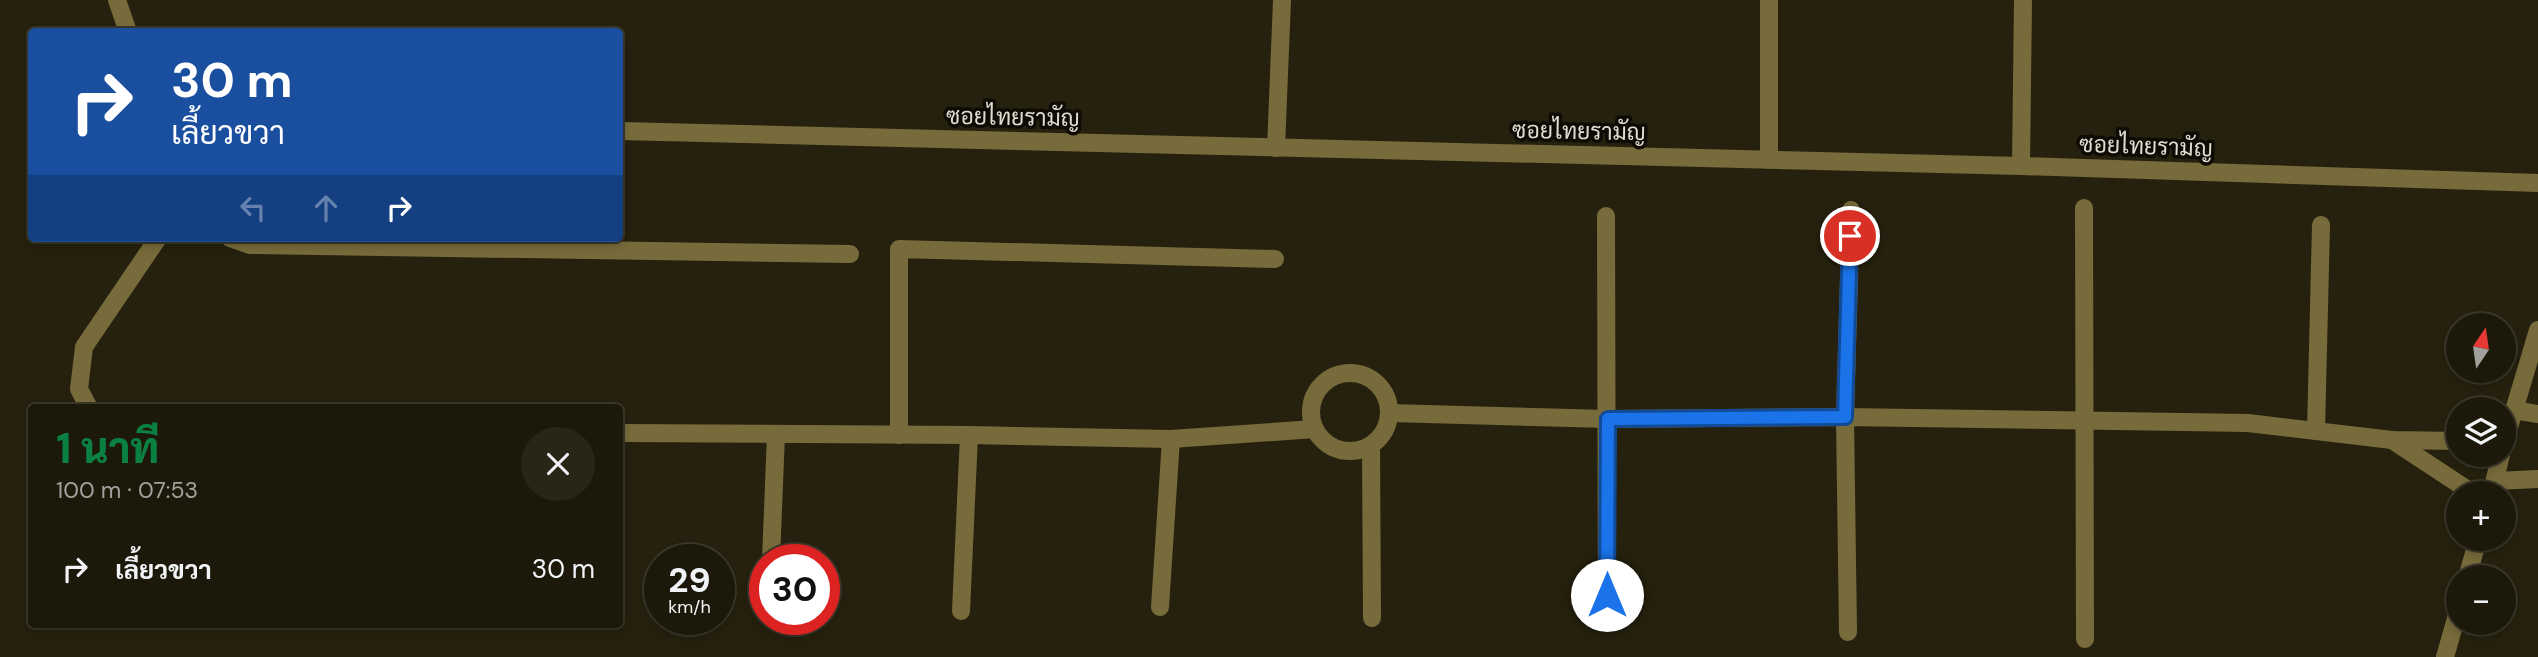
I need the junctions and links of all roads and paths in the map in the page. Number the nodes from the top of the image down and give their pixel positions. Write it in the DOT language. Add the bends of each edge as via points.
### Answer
graph roads {
  1 [pos="117,0"];
  2 [pos="1282,0"];
  3 [pos="1769,0"];
  4 [pos="2023,0"];
  5 [pos="127,28"];
  6 [pos="623,131"];
  7 [pos="1276,148"];
  8 [pos="1769,160"];
  9 [pos="2021,166"];
  10 [pos="2538,183"];
  11 [pos="2084,208"];
  12 [pos="1851,210"];
  13 [pos="1606,216"];
  14 [pos="2321,225"];
  15 [pos="155,242"];
  16 [pos="241,242"];
  17 [pos="850,254"];
  18 [pos="1275,259"];
  19 [pos="2538,330"];
  20 [pos="2516,403"];
  21 [pos="87,404"];
  22 [pos="2516,410"];
  23 [pos="1390,413"];
  24 [pos="2538,414"];
  25 [pos="1845,417"];
  26 [pos="1608,419"];
  27 [pos="2085,421"];
  28 [pos="1315,429"];
  29 [pos="2316,431"];
  30 [pos="623,433"];
  31 [pos="776,434"];
  32 [pos="899,435"];
  33 [pos="969,435"];
  34 [pos="1171,439"];
  35 [pos="2392,440"];
  36 [pos="2446,440"];
  37 [pos="1371,446"];
  38 [pos="2538,479"];
  39 [pos="2454,481"];
  40 [pos="2516,483"];
  41 [pos="772,544"];
  42 [pos="1160,607"];
  43 [pos="961,611"];
  44 [pos="1372,618"];
  45 [pos="1607,620"];
  46 [pos="1848,632"];
  47 [pos="2451,635"];
  48 [pos="2085,639"];
  49 [pos="2445,657"];
  1 -- 5 [label="street"];
  2 -- 7 [label="street"];
  3 -- 8 [label="street"];
  4 -- 9 [label="street"];
  6 -- 7 [label="street, ซอยไทยรามัญ"];
  7 -- 8 [label="street, ซอยไทยรามัญ"];
  8 -- 9 [label="street, ซอยไทยรามัญ"];
  9 -- 10 [label="street, ซอยไทยรามัญ"];
  11 -- 27 [label="street"];
  12 -- 25 [label="street"];
  13 -- 26 [label="street"];
  14 -- 29 [label="street"];
  15 -- 21 [label="street" via="84,346 79,389"];
  16 -- 17 [label="street"];
  18 -- 32 [label="street" via="899,248"];
  19 -- 20 [label="street"];
  22 -- 24 [label="street"];
  23 -- 26 [label="street"];
  23 -- 28 [label="street" via="1388,400 1373,379 1348,372 1324,381 1316,391 1311,404"];
  23 -- 37 [label="street" via="1388,426"];
  25 -- 26 [label="street"];
  25 -- 27 [label="street"];
  25 -- 46 [label="street"];
  26 -- 45 [label="street"];
  27 -- 29 [label="street" via="2248,423"];
  27 -- 48 [label="street"];
  28 -- 34 [label="street"];
  28 -- 37 [label="street" via="1322,440 1345,451"];
  29 -- 35 [label="street"];
  30 -- 31 [label="street"];
  31 -- 32 [label="street"];
  31 -- 41 [label="street"];
  32 -- 33 [label="street"];
  33 -- 34 [label="street"];
  33 -- 43 [label="street"];
  34 -- 42 [label="street"];
  35 -- 36 [label="street"];
  35 -- 39 [label="street"];
  37 -- 44 [label="street"];
  38 -- 40 [label="street"];
  47 -- 49 [label="street"];
}
